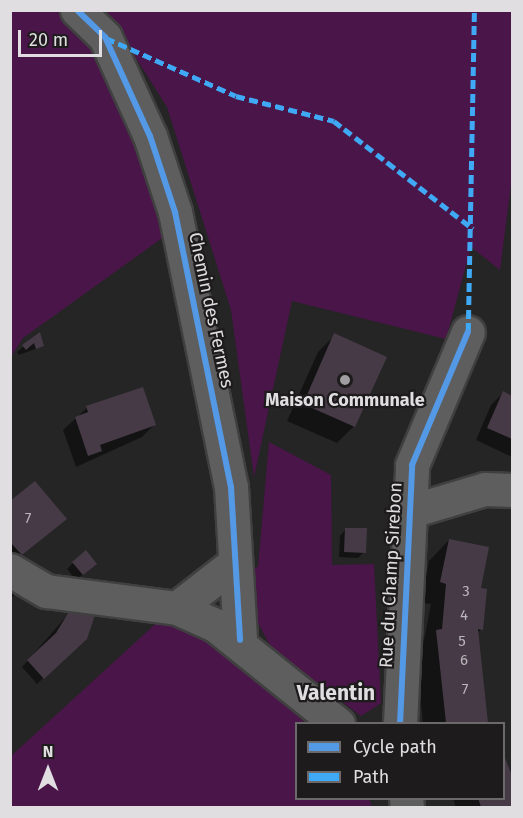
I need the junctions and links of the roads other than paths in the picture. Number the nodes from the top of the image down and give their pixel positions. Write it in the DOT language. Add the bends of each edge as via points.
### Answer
graph roads {
  1 [pos="77,10"];
  2 [pos="468,332"];
  3 [pos="513,490"];
  4 [pos="411,511"];
  5 [pos="232,565"];
  6 [pos="10,570"];
  7 [pos="177,609"];
  8 [pos="240,640"];
  9 [pos="337,722"];
  10 [pos="400,722"];
  1 -- 5 [label="street, Chemin des Fermes" via="105,37 150,136 175,212 231,487"];
  2 -- 4 [label="street, Rue du Champ Sirebon" via="412,465"];
  3 -- 4 [label="street, Rue du Champ Sirebon" via="485,489"];
  4 -- 10 [label="street, Rue du Champ Sirebon"];
  5 -- 7 [label="street"];
  5 -- 8 [label="street, Chemin des Fermes"];
  6 -- 7 [label="street" via="46,591"];
  7 -- 8 [label="street"];
  8 -- 9 [label="street"];
}
